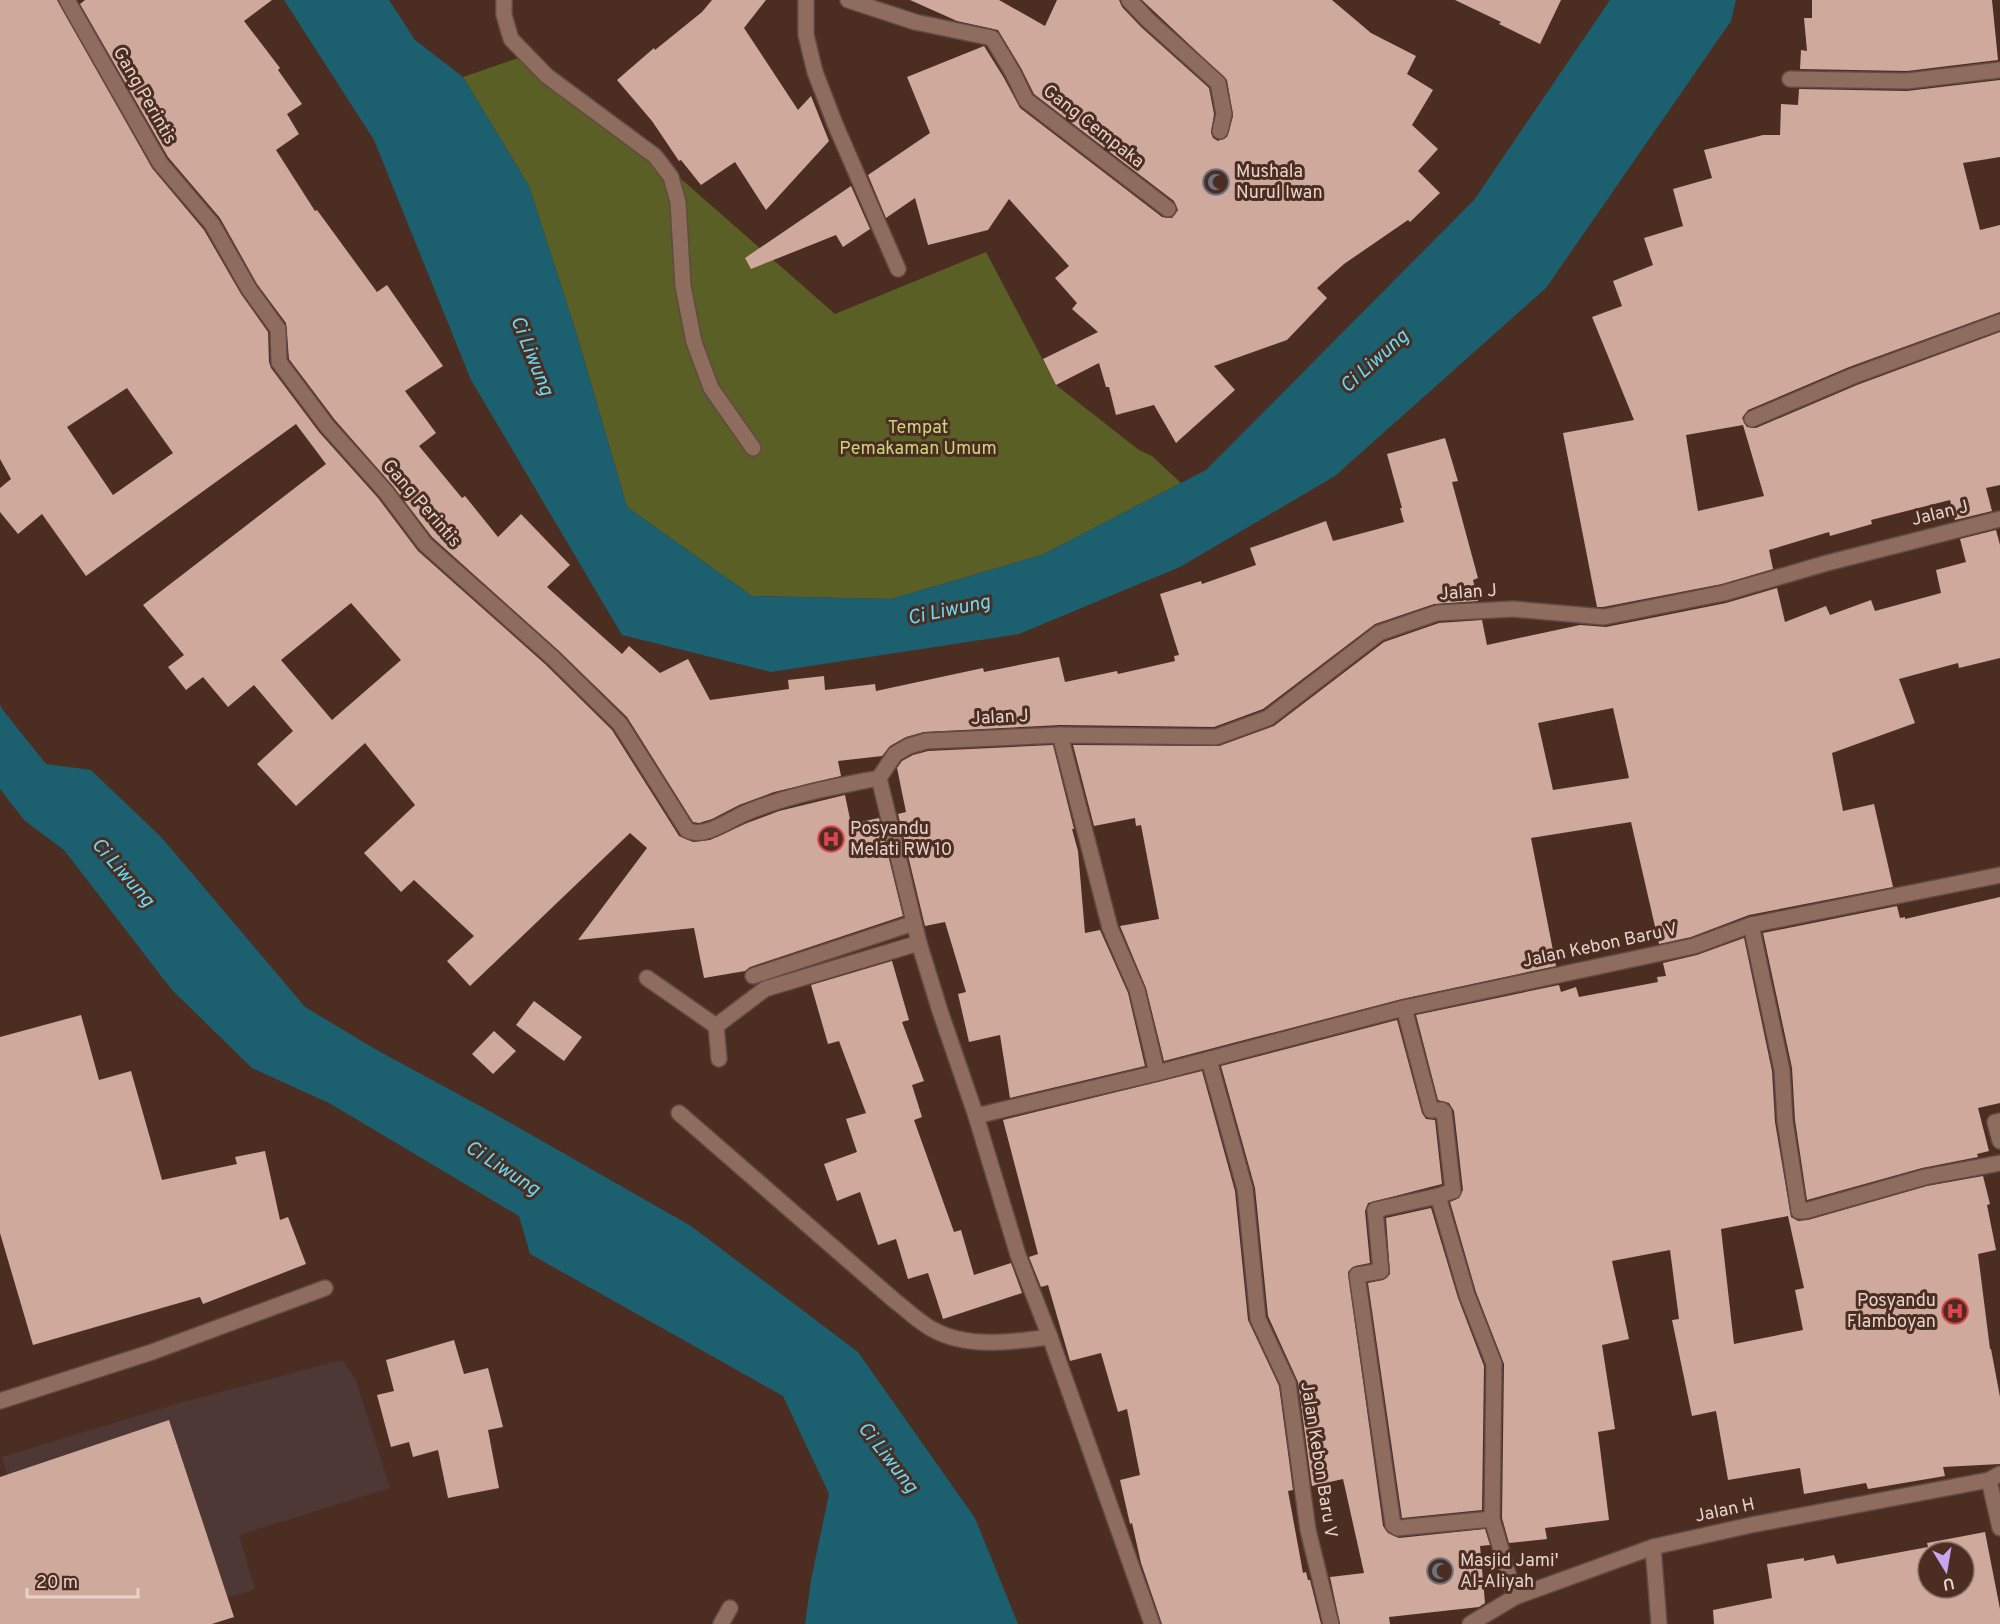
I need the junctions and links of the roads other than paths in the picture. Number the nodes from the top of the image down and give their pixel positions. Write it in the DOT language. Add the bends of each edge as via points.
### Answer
graph roads {
  1 [pos="67,0"];
  2 [pos="504,0"];
  3 [pos="806,0"];
  4 [pos="848,0"];
  5 [pos="1129,0"];
  6 [pos="2000,70"];
  7 [pos="1790,80"];
  8 [pos="1220,131"];
  9 [pos="1167,209"];
  10 [pos="898,268"];
  11 [pos="2000,322"];
  12 [pos="1752,419"];
  13 [pos="753,448"];
  14 [pos="2000,519"];
  15 [pos="1060,735"];
  16 [pos="879,778"];
  17 [pos="2000,875"];
  18 [pos="914,923"];
  19 [pos="1752,925"];
  20 [pos="919,943"];
  21 [pos="753,976"];
  22 [pos="647,978"];
  23 [pos="1404,1008"];
  24 [pos="716,1026"];
  25 [pos="719,1059"];
  26 [pos="1209,1060"];
  27 [pos="1157,1073"];
  28 [pos="679,1113"];
  29 [pos="976,1116"];
  30 [pos="2000,1121"];
  31 [pos="2000,1142"];
  32 [pos="2000,1163"];
  33 [pos="1438,1196"];
  34 [pos="325,1288"];
  35 [pos="1050,1337"];
  36 [pos="0,1401"];
  37 [pos="1994,1477"];
  38 [pos="1492,1519"];
  39 [pos="2000,1528"];
  40 [pos="1653,1547"];
  41 [pos="1515,1597"];
  42 [pos="730,1608"];
  43 [pos="721,1624"];
  44 [pos="1152,1624"];
  45 [pos="1331,1624"];
  46 [pos="1470,1624"];
  47 [pos="1659,1624"];
  1 -- 16 [label="street, Gang Perintis" via="160,163 212,224 249,289 278,329 279,362 425,544 552,657 620,724 687,830 702,833 789,796"];
  2 -- 13 [label="street" via="511,39 547,76 655,156 671,177 678,202 683,286 694,342 711,388"];
  3 -- 10 [label="street" via="806,34 815,72"];
  4 -- 9 [label="street, Gang Cempaka" via="915,22 992,38 1026,100"];
  5 -- 8 [label="street" via="1218,83 1224,114"];
  6 -- 7 [label="street" via="1907,81"];
  11 -- 12 [label="street" via="1853,376"];
  14 -- 15 [label="street, Jalan J" via="1724,593 1604,617 1513,609 1437,613 1379,633 1268,718 1216,736"];
  15 -- 16 [label="street, Jalan J" via="926,741 895,754"];
  15 -- 27 [label="street" via="1110,928 1137,990"];
  16 -- 18 [label="street"];
  17 -- 19 [label="street, Jalan Kebon Baru V"];
  18 -- 20 [label="street"];
  18 -- 21 [label="street"];
  19 -- 23 [label="street, Jalan Kebon Baru V" via="1694,946"];
  19 -- 32 [label="street" via="1782,1070 1785,1120 1799,1211 1925,1177"];
  20 -- 24 [label="street" via="765,988"];
  20 -- 29 [label="street"];
  22 -- 24 [label="street"];
  23 -- 26 [label="street, Jalan Kebon Baru V"];
  23 -- 33 [label="street" via="1431,1110 1444,1112 1453,1191"];
  24 -- 25 [label="street"];
  26 -- 27 [label="street, Jalan Kebon Baru V"];
  26 -- 45 [label="street, Jalan Kebon Baru V" via="1245,1189 1258,1319 1288,1383 1308,1530"];
  27 -- 29 [label="street, Jalan Kebon Baru V"];
  28 -- 35 [label="street" via="932,1330 965,1340 1002,1343"];
  29 -- 35 [label="street" via="1018,1255"];
  30 -- 31 [label="street" via="1995,1122"];
  33 -- 38 [label="street" via="1467,1295 1494,1364"];
  33 -- 38 [label="street" via="1375,1210 1381,1271 1357,1275 1393,1525 1398,1528"];
  34 -- 36 [label="street" via="152,1352"];
  35 -- 44 [label="street"];
  37 -- 39 [label="street"];
  37 -- 40 [label="street, Jalan H"];
  38 -- 41 [label="street"];
  40 -- 41 [label="street, Jalan H"];
  40 -- 47 [label="street"];
  41 -- 46 [label="street, Jalan H"];
  42 -- 43 [label="street"];
}
